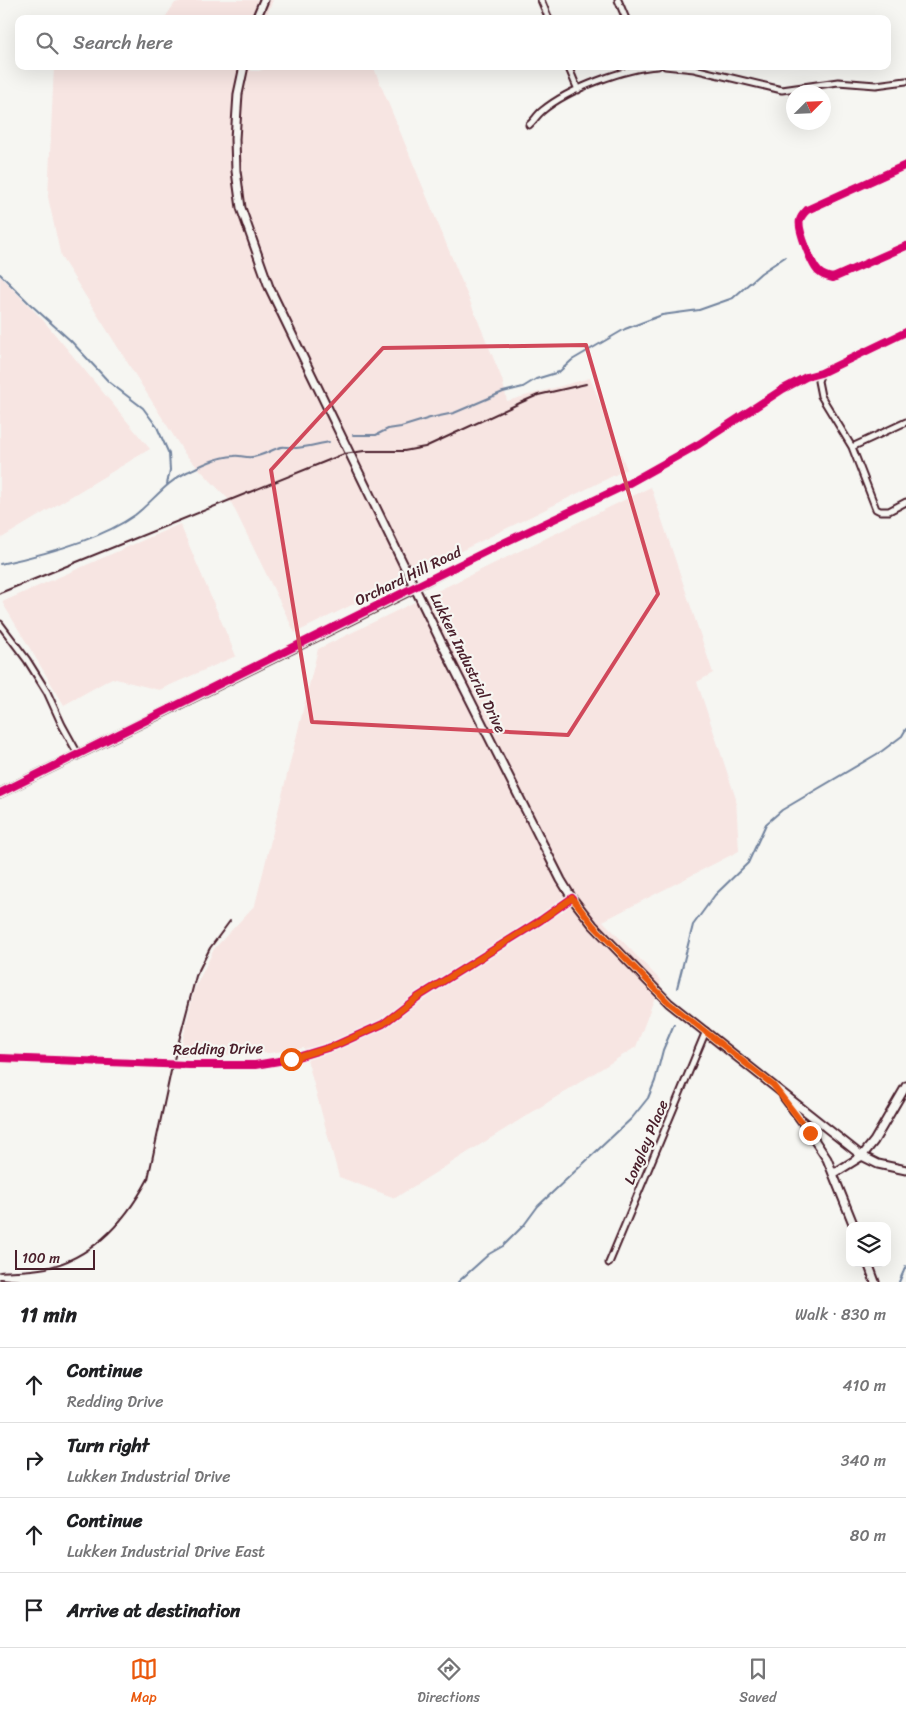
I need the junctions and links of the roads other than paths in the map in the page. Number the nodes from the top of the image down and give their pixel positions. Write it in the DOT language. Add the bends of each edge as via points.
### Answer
graph roads {
  1 [pos="264,0"];
  2 [pos="541,0"];
  3 [pos="618,0"];
  4 [pos="258,15"];
  5 [pos="547,15"];
  6 [pos="624,15"];
  7 [pos="243,70"];
  8 [pos="570,70"];
  9 [pos="634,70"];
  10 [pos="698,70"];
  11 [pos="906,81"];
  12 [pos="578,90"];
  13 [pos="530,125"];
  14 [pos="906,165"];
  15 [pos="906,246"];
  16 [pos="906,332"];
  17 [pos="821,373"];
  18 [pos="906,422"];
  19 [pos="852,447"];
  20 [pos="906,502"];
  21 [pos="415,588"];
  22 [pos="0,624"];
  23 [pos="78,754"];
  24 [pos="0,793"];
  25 [pos="572,898"];
  26 [pos="706,1031"];
  27 [pos="0,1058"];
  28 [pos="773,1085"];
  29 [pos="906,1086"];
  30 [pos="862,1156"];
  31 [pos="906,1170"];
  32 [pos="833,1174"];
  33 [pos="852,1222"];
  34 [pos="609,1263"];
  35 [pos="869,1267"];
  36 [pos="875,1282"];
  1 -- 4 [label="main road"];
  2 -- 5 [label="street"];
  3 -- 6 [label="street"];
  7 -- 21 [label="main road, Lukken Industrial Drive" via="238,94 236,171 241,208 250,236 269,287"];
  8 -- 12 [label="street"];
  9 -- 12 [label="street"];
  10 -- 11 [label="street" via="782,90 838,82 876,85"];
  12 -- 13 [label="street" via="541,111"];
  14 -- 15 [label="street" via="807,210 799,227 817,271 833,278"];
  16 -- 17 [label="street, Orchard Hill Road"];
  17 -- 19 [label="street" via="818,381 821,396"];
  17 -- 21 [label="street, Orchard Hill Road" via="784,389 698,444 622,487"];
  18 -- 19 [label="street"];
  19 -- 20 [label="street" via="876,509 888,511"];
  21 -- 23 [label="main road, Orchard Hill Road"];
  21 -- 25 [label="main road, Lukken Industrial Drive"];
  22 -- 23 [label="street" via="48,692"];
  23 -- 24 [label="main road, Orchard Hill Road"];
  25 -- 26 [label="main road, Lukken Industrial Drive" via="593,925 669,1003"];
  25 -- 27 [label="street, Redding Drive" via="418,997 383,1024 334,1046 291,1059 255,1065 189,1065"];
  26 -- 28 [label="main road, Lukken Industrial Drive"];
  26 -- 34 [label="street, Longley Place"];
  28 -- 30 [label="main road"];
  28 -- 32 [label="main road" via="810,1133"];
  29 -- 30 [label="main road"];
  30 -- 31 [label="main road" via="878,1164"];
  30 -- 32 [label="main road"];
  32 -- 33 [label="main road"];
  35 -- 36 [label="main road"];
}
